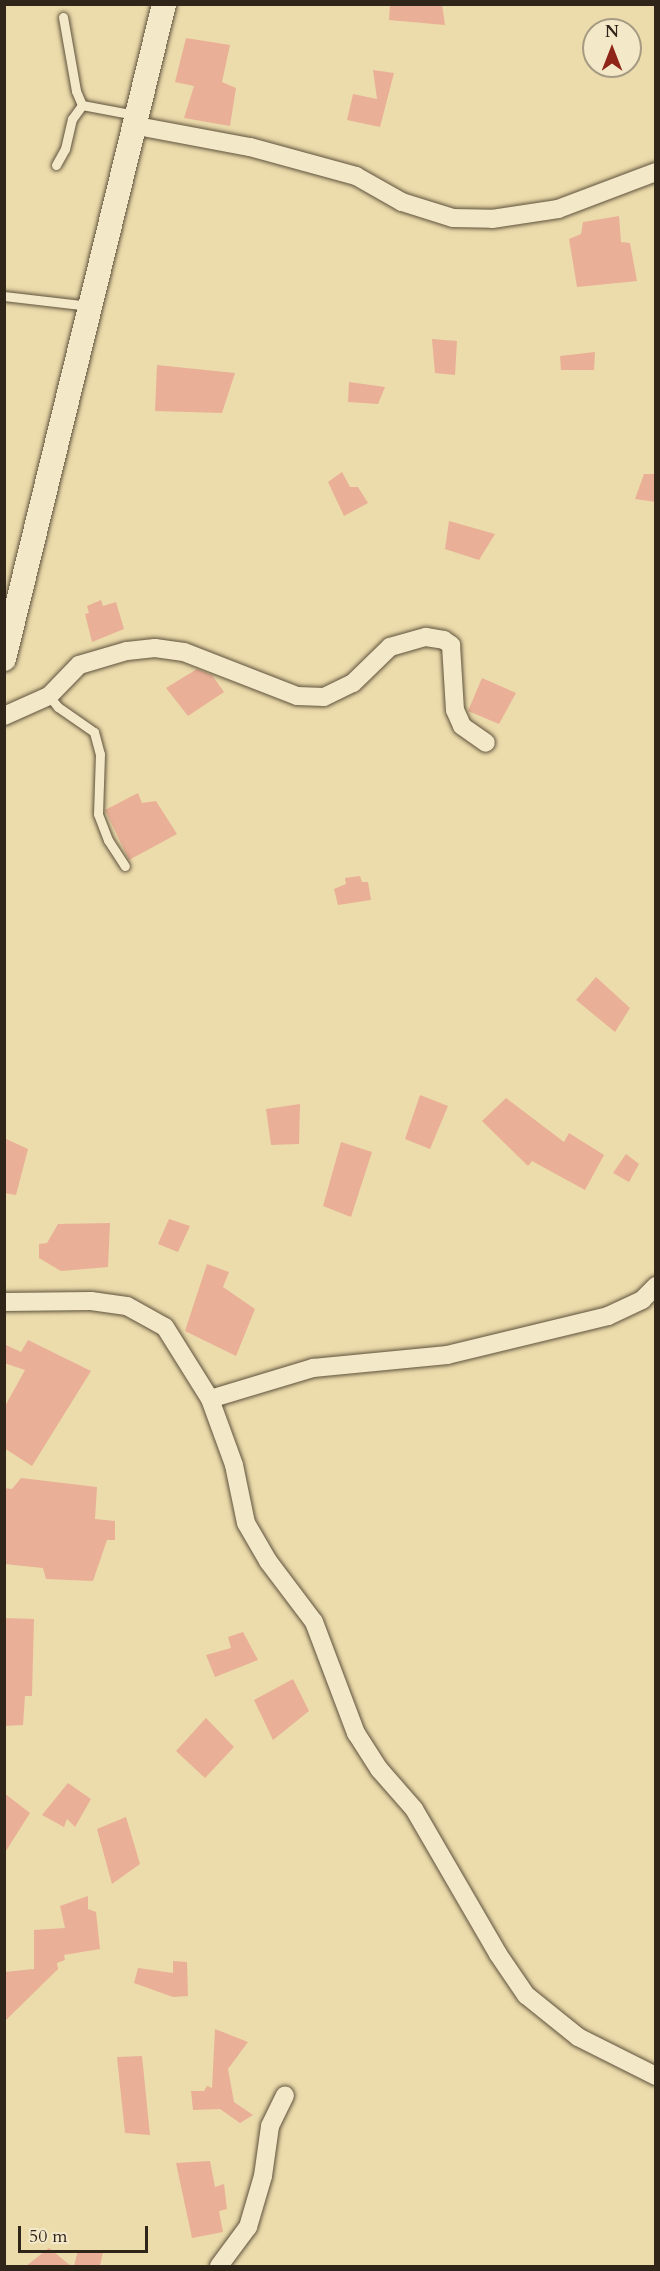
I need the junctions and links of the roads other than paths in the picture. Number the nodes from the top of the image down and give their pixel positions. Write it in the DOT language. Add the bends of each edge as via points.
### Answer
graph roads {
  1 [pos="164,4"];
  2 [pos="63,17"];
  3 [pos="82,105"];
  4 [pos="134,120"];
  5 [pos="56,165"];
  6 [pos="656,172"];
  7 [pos="4,296"];
  8 [pos="89,306"];
  9 [pos="12,592"];
  10 [pos="4,658"];
  11 [pos="50,696"];
  12 [pos="4,716"];
  13 [pos="486,743"];
  14 [pos="125,866"];
  15 [pos="656,1286"];
  16 [pos="4,1302"];
  17 [pos="210,1399"];
  18 [pos="656,2076"];
  19 [pos="285,2096"];
  20 [pos="219,2266"];
  1 -- 4 [label="main road"];
  2 -- 3 [label="lane"];
  3 -- 4 [label="lane"];
  3 -- 5 [label="lane" via="72,119 65,149"];
  4 -- 6 [label="street" via="356,176 402,202 453,218 492,219 558,209"];
  4 -- 8 [label="main road"];
  7 -- 8 [label="lane"];
  8 -- 9 [label="main road"];
  9 -- 10 [label="main road"];
  11 -- 12 [label="street"];
  11 -- 13 [label="street" via="79,666 155,648 219,663 297,696 324,697 354,683 390,647 426,637 451,645 455,710 462,726"];
  11 -- 14 [label="lane" via="94,732 100,754 98,814 108,840"];
  15 -- 17 [label="street" via="642,1300 608,1316 447,1355 313,1368"];
  16 -- 17 [label="street" via="91,1301 127,1306 165,1327"];
  17 -- 18 [label="street" via="234,1465 246,1523 268,1562 314,1622 356,1734 379,1769 414,1809 498,1954 526,1995 578,2037"];
  19 -- 20 [label="street" via="270,2126 263,2175 248,2227"];
}
